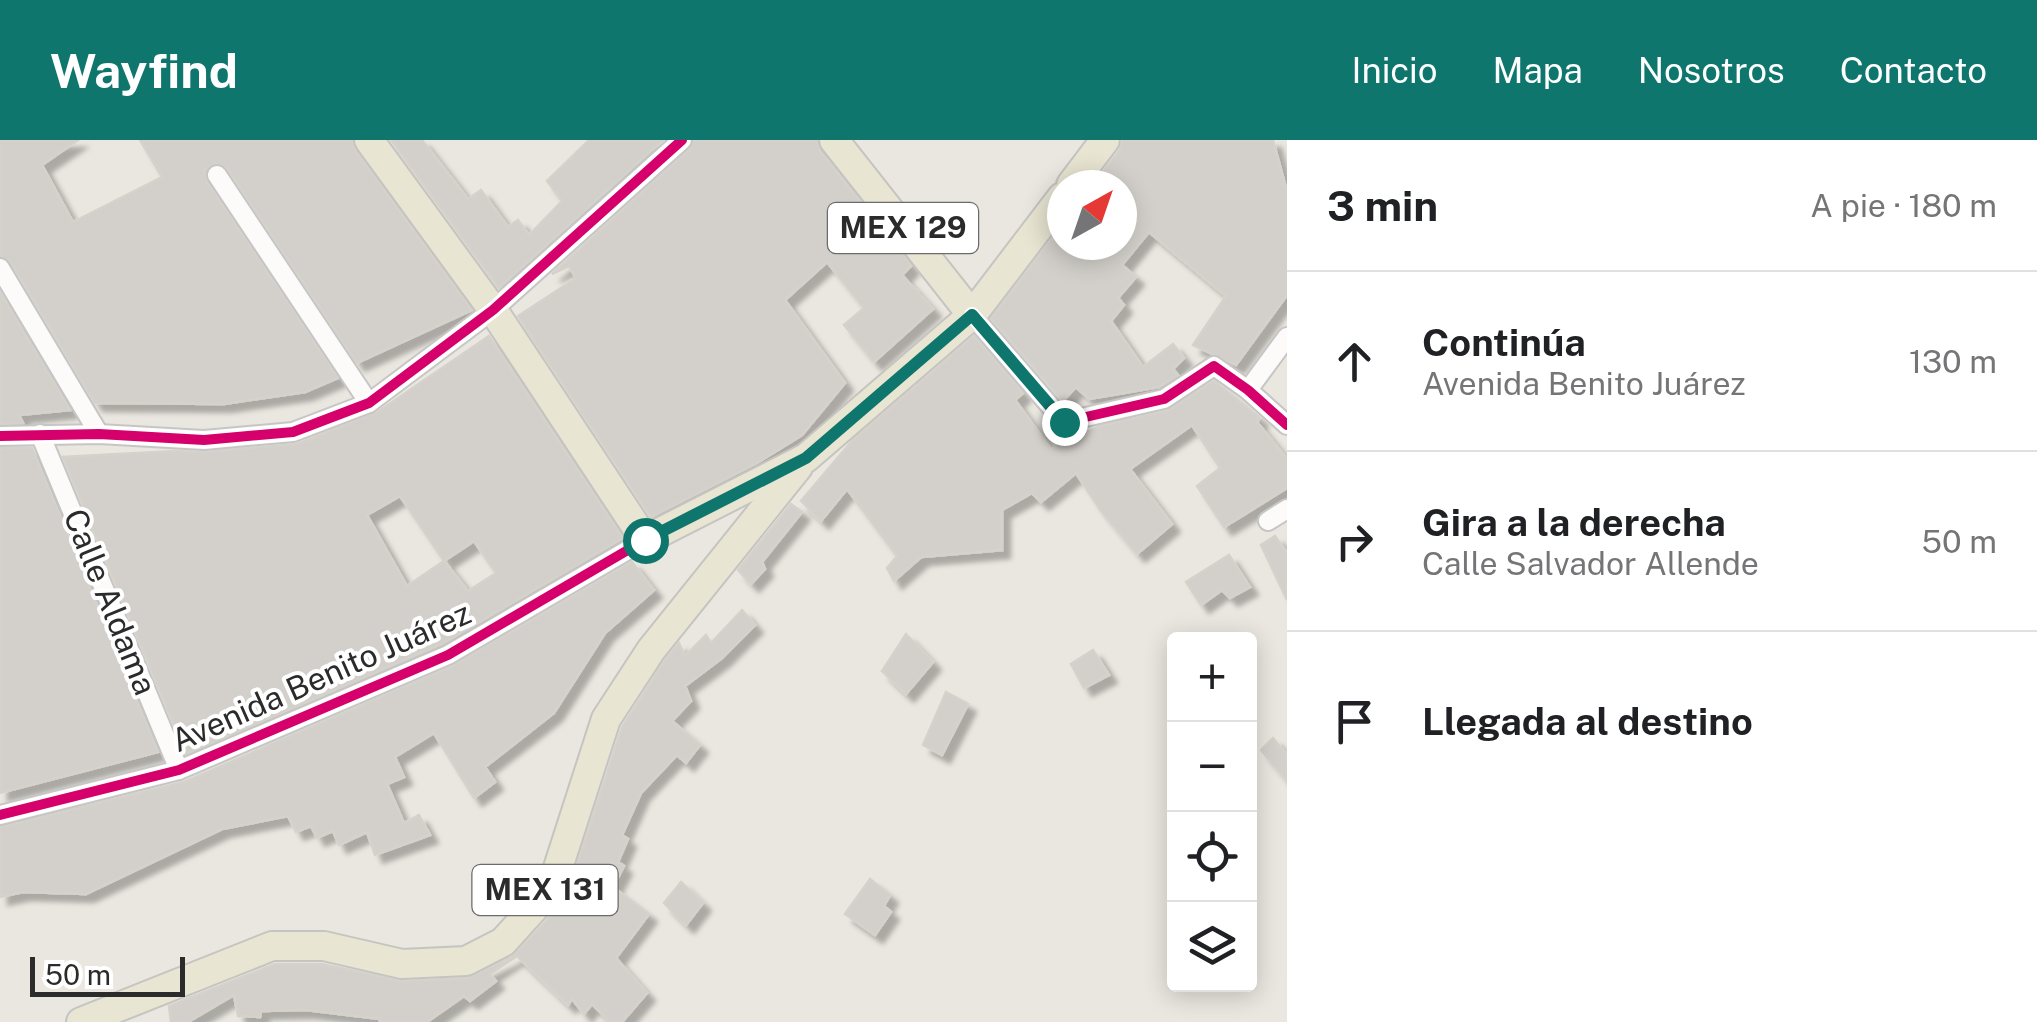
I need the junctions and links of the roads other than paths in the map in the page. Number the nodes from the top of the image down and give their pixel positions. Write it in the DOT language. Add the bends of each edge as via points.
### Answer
graph roads {
  1 [pos="369,140"];
  2 [pos="682,140"];
  3 [pos="834,140"];
  4 [pos="1105,140"];
  5 [pos="1082,170"];
  6 [pos="217,174"];
  7 [pos="1047,217"];
  8 [pos="0,268"];
  9 [pos="493,310"];
  10 [pos="972,315"];
  11 [pos="1287,337"];
  12 [pos="1248,390"];
  13 [pos="369,403"];
  14 [pos="1287,425"];
  15 [pos="40,434"];
  16 [pos="99,434"];
  17 [pos="0,436"];
  18 [pos="806,458"];
  19 [pos="1287,509"];
  20 [pos="1268,521"];
  21 [pos="645,540"];
  22 [pos="179,770"];
  23 [pos="0,815"];
  24 [pos="81,1022"];
  1 -- 9 [label="main road"];
  2 -- 9 [label="street"];
  3 -- 10 [label="main road, MEX 129"];
  4 -- 5 [label="main road"];
  6 -- 13 [label="street"];
  7 -- 10 [label="main road, Avenida Benito Juárez / MEX 129"];
  8 -- 16 [label="street"];
  9 -- 13 [label="street"];
  9 -- 21 [label="main road"];
  10 -- 12 [label="street" via="1064,422 1164,399 1214,366"];
  10 -- 18 [label="main road, Avenida Benito Juárez / MEX 129"];
  11 -- 12 [label="street"];
  12 -- 14 [label="street"];
  13 -- 16 [label="street" via="292,432 204,440"];
  15 -- 16 [label="street"];
  15 -- 17 [label="street"];
  15 -- 22 [label="street, Calle Aldama"];
  18 -- 21 [label="main road, Avenida Benito Juárez / MEX 129"];
  18 -- 24 [label="main road, MEX 131" via="651,650 606,719 556,874 503,942 466,961 402,964 324,946 272,946"];
  19 -- 20 [label="street"];
  21 -- 22 [label="street, Avenida Benito Juárez" via="448,654"];
  22 -- 23 [label="street, Avenida Benito Juárez"];
}
